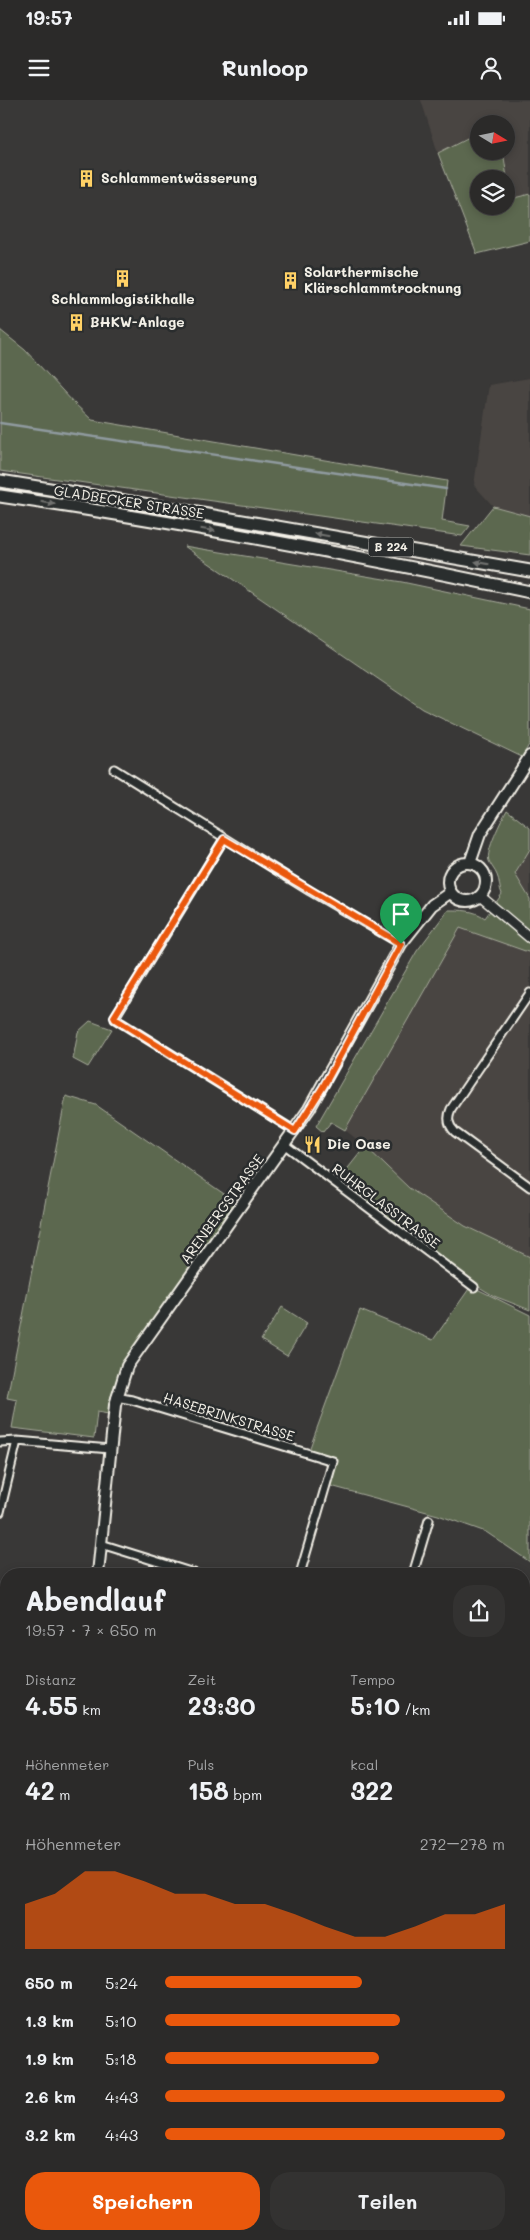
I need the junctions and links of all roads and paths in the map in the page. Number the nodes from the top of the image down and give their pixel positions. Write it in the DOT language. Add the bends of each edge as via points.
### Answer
graph roads {
  1 [pos="0,481"];
  2 [pos="0,496"];
  3 [pos="530,571"];
  4 [pos="530,592"];
  5 [pos="530,756"];
  6 [pos="114,770"];
  7 [pos="224,839"];
  8 [pos="470,863"];
  9 [pos="451,892"];
  10 [pos="480,896"];
  11 [pos="530,938"];
  12 [pos="401,944"];
  13 [pos="530,993"];
  14 [pos="295,1131"];
  15 [pos="285,1145"];
  16 [pos="530,1187"];
  17 [pos="474,1287"];
  18 [pos="116,1397"];
  19 [pos="17,1441"];
  20 [pos="0,1442"];
  21 [pos="110,1449"];
  22 [pos="0,1512"];
  23 [pos="429,1520"];
  24 [pos="101,1544"];
  25 [pos="99,1568"];
  26 [pos="178,1568"];
  27 [pos="302,1568"];
  28 [pos="415,1568"];
  3 -- 1 [label="highway, GLADBECKER STRASSE / B 224, one-way"];
  2 -- 4 [label="highway, GLADBECKER STRASSE / B 224, one-way" via="399,564"];
  5 -- 8 [label="main road" via="480,834"];
  6 -- 7 [label="street"];
  7 -- 12 [label="street"];
  7 -- 14 [label="street" via="114,1017"];
  8 -- 9 [label="main road" via="459,864 450,872"];
  8 -- 10 [label="main road" via="485,876 485,887"];
  9 -- 10 [label="main road" via="464,901"];
  9 -- 12 [label="main road, ARENBERGSTRASSE" via="432,905"];
  10 -- 11 [label="street"];
  12 -- 14 [label="main road, ARENBERGSTRASSE" via="323,1087"];
  13 -- 16 [label="street" via="450,1108 448,1117 455,1132"];
  14 -- 15 [label="main road, ARENBERGSTRASSE"];
  15 -- 17 [label="street, RUHRGLASSTRASSE"];
  15 -- 18 [label="main road, ARENBERGSTRASSE" via="132,1356"];
  18 -- 21 [label="main road, ARENBERGSTRASSE"];
  18 -- 27 [label="street, HASEBRINKSTRASSE" via="333,1462"];
  19 -- 20 [label="street"];
  19 -- 21 [label="street"];
  19 -- 22 [label="street"];
  21 -- 24 [label="main road, ARENBERGSTRASSE"];
  23 -- 28 [label="street"];
  24 -- 25 [label="main road, ARENBERGSTRASSE"];
  24 -- 26 [label="street"];
}
